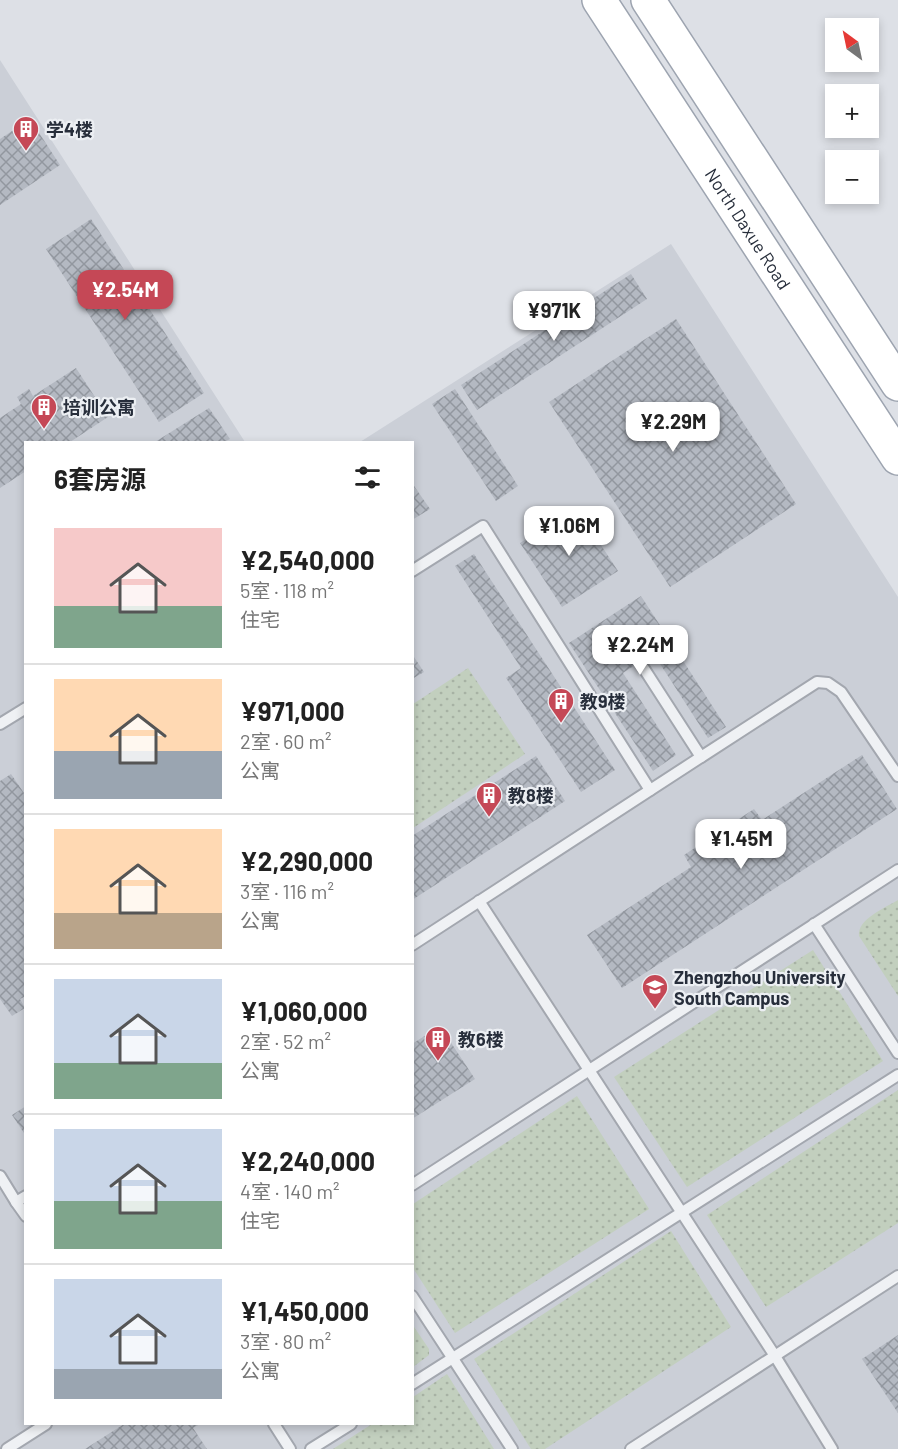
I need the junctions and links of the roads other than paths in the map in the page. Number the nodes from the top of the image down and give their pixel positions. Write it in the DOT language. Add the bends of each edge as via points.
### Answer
graph roads {
  1 [pos="599,0"];
  2 [pos="648,0"];
  3 [pos="898,384"];
  4 [pos="898,458"];
  5 [pos="414,570"];
  6 [pos="641,664"];
  7 [pos="24,709"];
  8 [pos="0,724"];
  9 [pos="701,757"];
  10 [pos="898,776"];
  11 [pos="650,790"];
  12 [pos="898,870"];
  13 [pos="479,901"];
  14 [pos="814,924"];
  15 [pos="414,944"];
  16 [pos="898,1053"];
  17 [pos="589,1070"];
  18 [pos="898,1075"];
  19 [pos="0,1176"];
  20 [pos="414,1184"];
  21 [pos="21,1199"];
  22 [pos="681,1212"];
  23 [pos="898,1276"];
  24 [pos="414,1299"];
  25 [pos="775,1356"];
  26 [pos="453,1358"];
  27 [pos="414,1383"];
  28 [pos="44,1425"];
  29 [pos="275,1425"];
  30 [pos="349,1425"];
  31 [pos="7,1449"];
  32 [pos="290,1449"];
  33 [pos="311,1449"];
  34 [pos="512,1449"];
  35 [pos="631,1449"];
  36 [pos="832,1449"];
  1 -- 4 [label="main road, North Daxue Road"];
  2 -- 3 [label="main road"];
  5 -- 11 [label="lane" via="483,526"];
  6 -- 9 [label="lane"];
  7 -- 8 [label="lane"];
  9 -- 10 [label="lane" via="817,682 828,683 841,692"];
  9 -- 11 [label="lane"];
  11 -- 13 [label="lane"];
  12 -- 14 [label="lane"];
  13 -- 15 [label="lane"];
  13 -- 17 [label="lane"];
  14 -- 16 [label="lane"];
  14 -- 17 [label="lane"];
  17 -- 20 [label="lane"];
  17 -- 22 [label="lane"];
  18 -- 22 [label="lane"];
  19 -- 21 [label="lane"];
  22 -- 25 [label="lane"];
  22 -- 26 [label="lane"];
  23 -- 25 [label="lane"];
  24 -- 26 [label="lane"];
  25 -- 35 [label="lane"];
  25 -- 36 [label="lane"];
  26 -- 27 [label="lane"];
  26 -- 34 [label="lane"];
  28 -- 31 [label="lane"];
  29 -- 32 [label="lane"];
  30 -- 33 [label="lane"];
}
